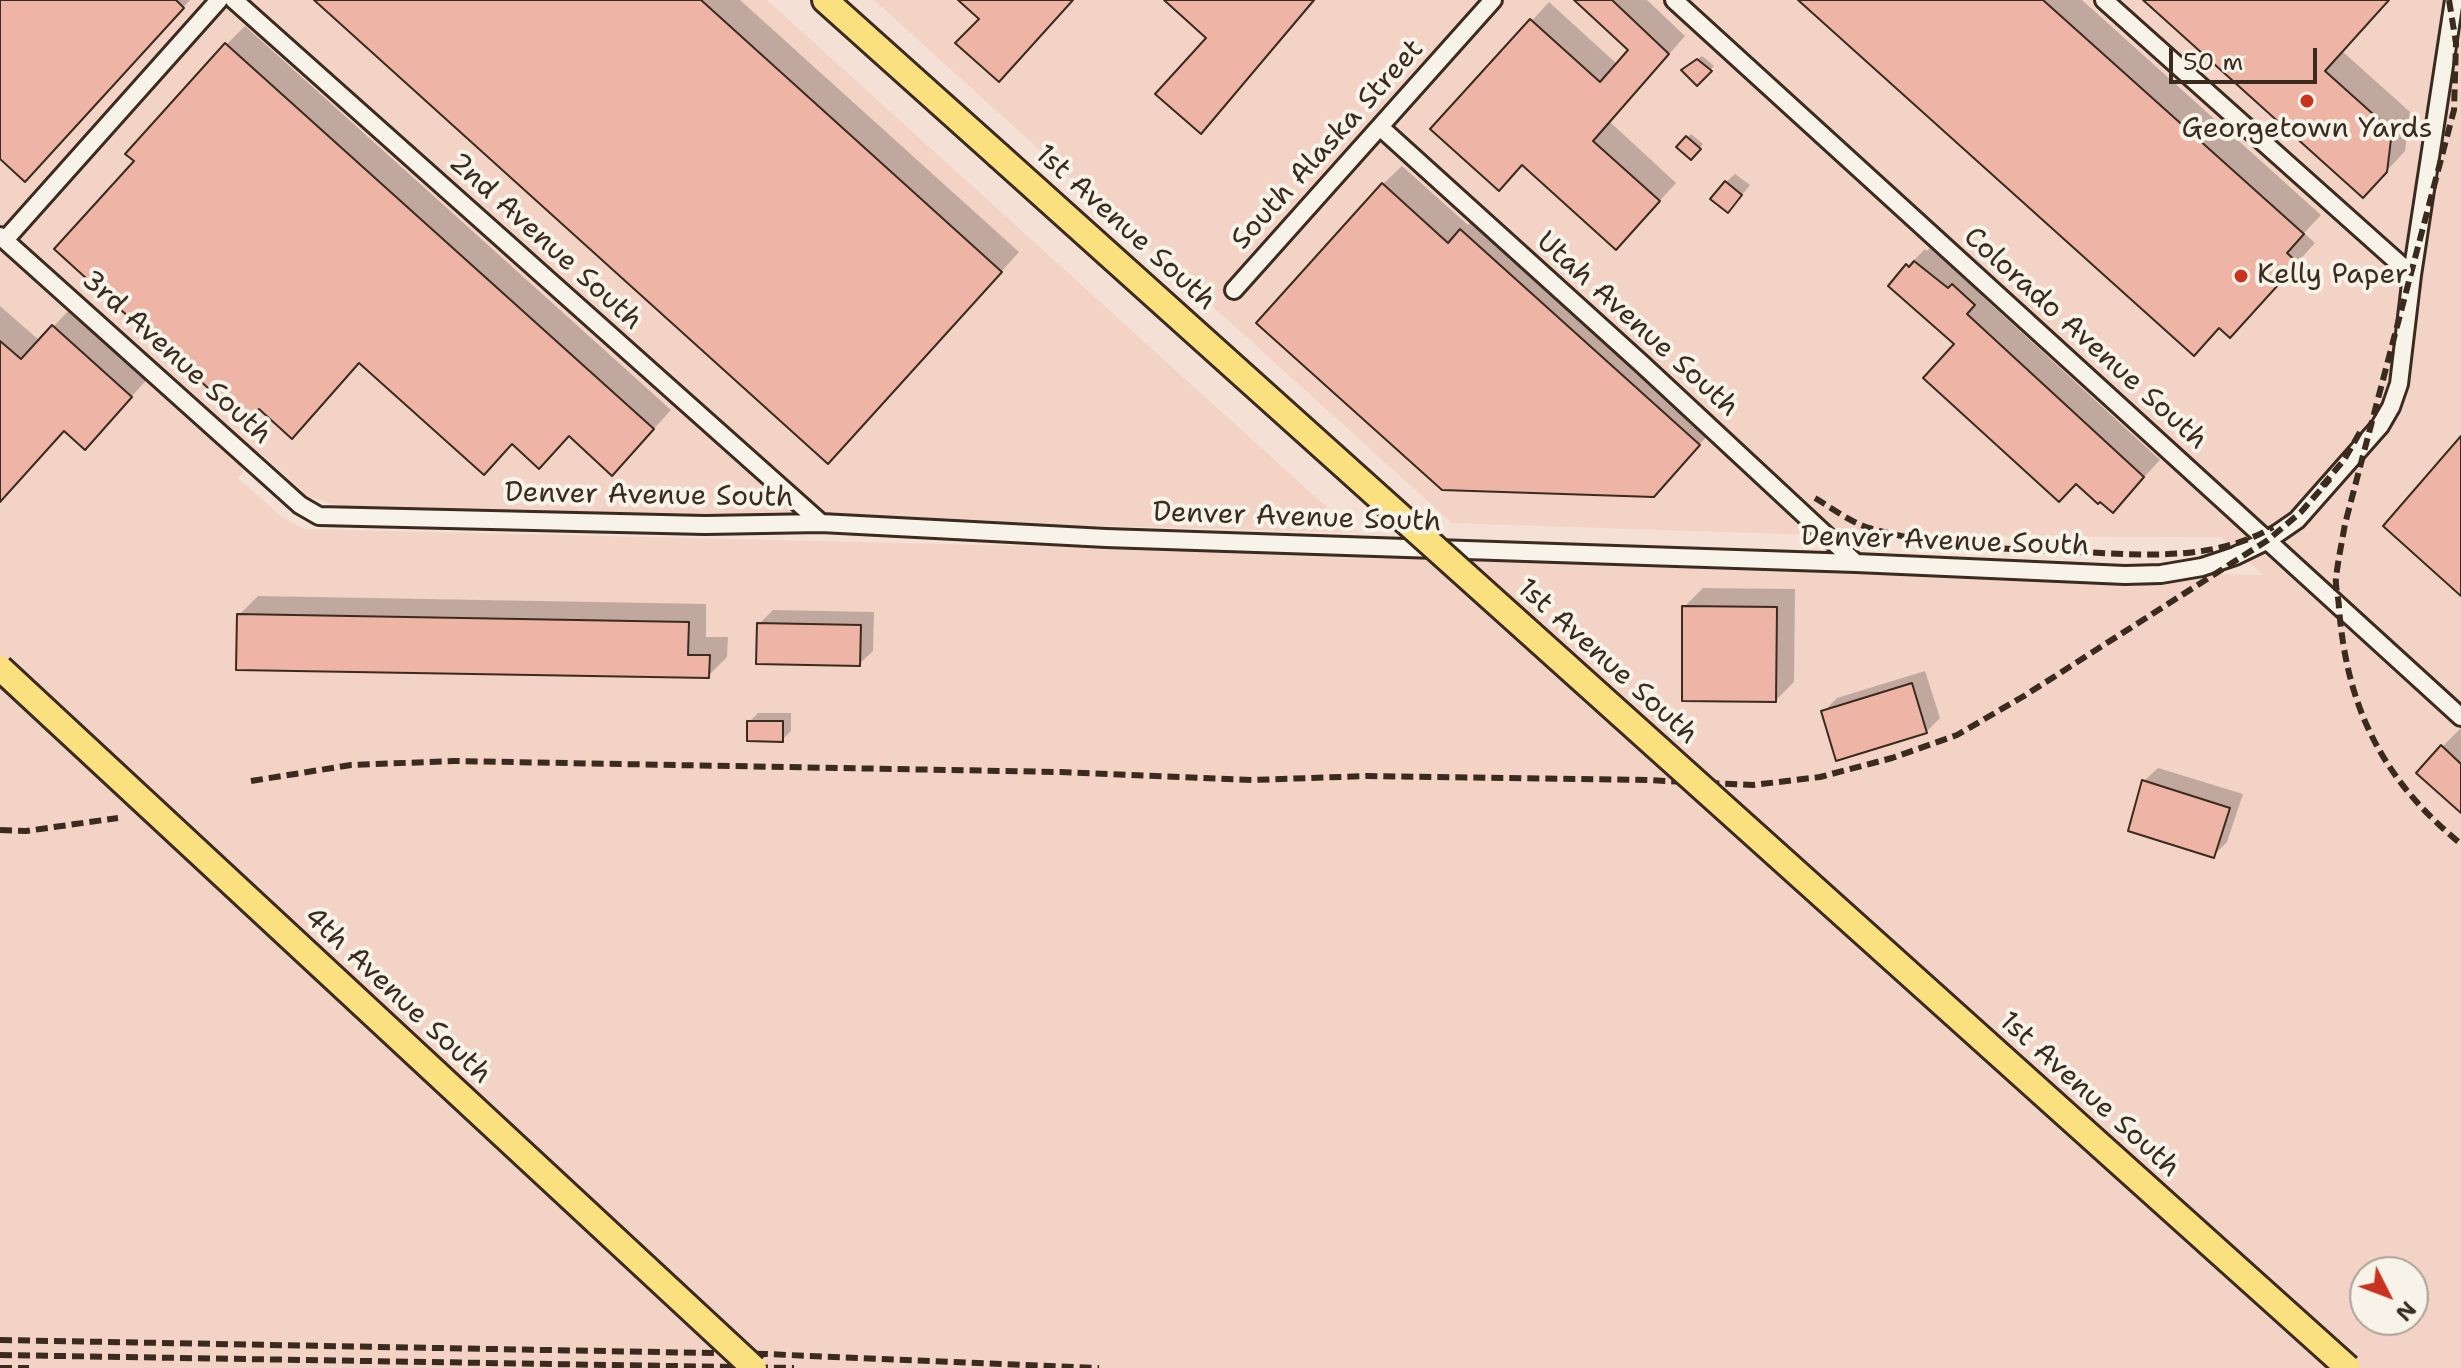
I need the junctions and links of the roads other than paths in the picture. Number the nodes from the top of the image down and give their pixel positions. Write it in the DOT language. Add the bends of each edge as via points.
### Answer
graph roads {
  1 [pos="219,0"];
  2 [pos="234,0"];
  3 [pos="825,0"];
  4 [pos="1493,0"];
  5 [pos="1674,0"];
  6 [pos="2104,0"];
  7 [pos="2454,0"];
  8 [pos="1380,127"];
  9 [pos="2,238"];
  10 [pos="2412,275"];
  11 [pos="1234,290"];
  12 [pos="319,516"];
  13 [pos="821,523"];
  14 [pos="2268,540"];
  15 [pos="1856,563"];
  16 [pos="0,668"];
  17 [pos="2461,717"];
  18 [pos="754,1368"];
  19 [pos="2348,1368"];
  1 -- 9 [label="street"];
  2 -- 13 [label="street, 2nd Avenue South"];
  3 -- 19 [label="main road, 1st Avenue South, bridge"];
  4 -- 8 [label="street, South Alaska Street"];
  5 -- 14 [label="street, Colorado Avenue South"];
  6 -- 10 [label="street"];
  7 -- 10 [label="street, Denver Avenue South"];
  8 -- 11 [label="street, South Alaska Street"];
  8 -- 15 [label="street, Utah Avenue South"];
  9 -- 12 [label="street, 3rd Avenue South" via="300,505"];
  10 -- 14 [label="street, Denver Avenue South" via="2399,384 2391,407 2297,520"];
  12 -- 13 [label="street, Denver Avenue South"];
  13 -- 15 [label="street, Denver Avenue South"];
  14 -- 15 [label="street, Denver Avenue South" via="2202,567 2150,574"];
  14 -- 17 [label="street, Colorado Avenue South"];
  16 -- 18 [label="main road, 4th Avenue South, bridge"];
}
